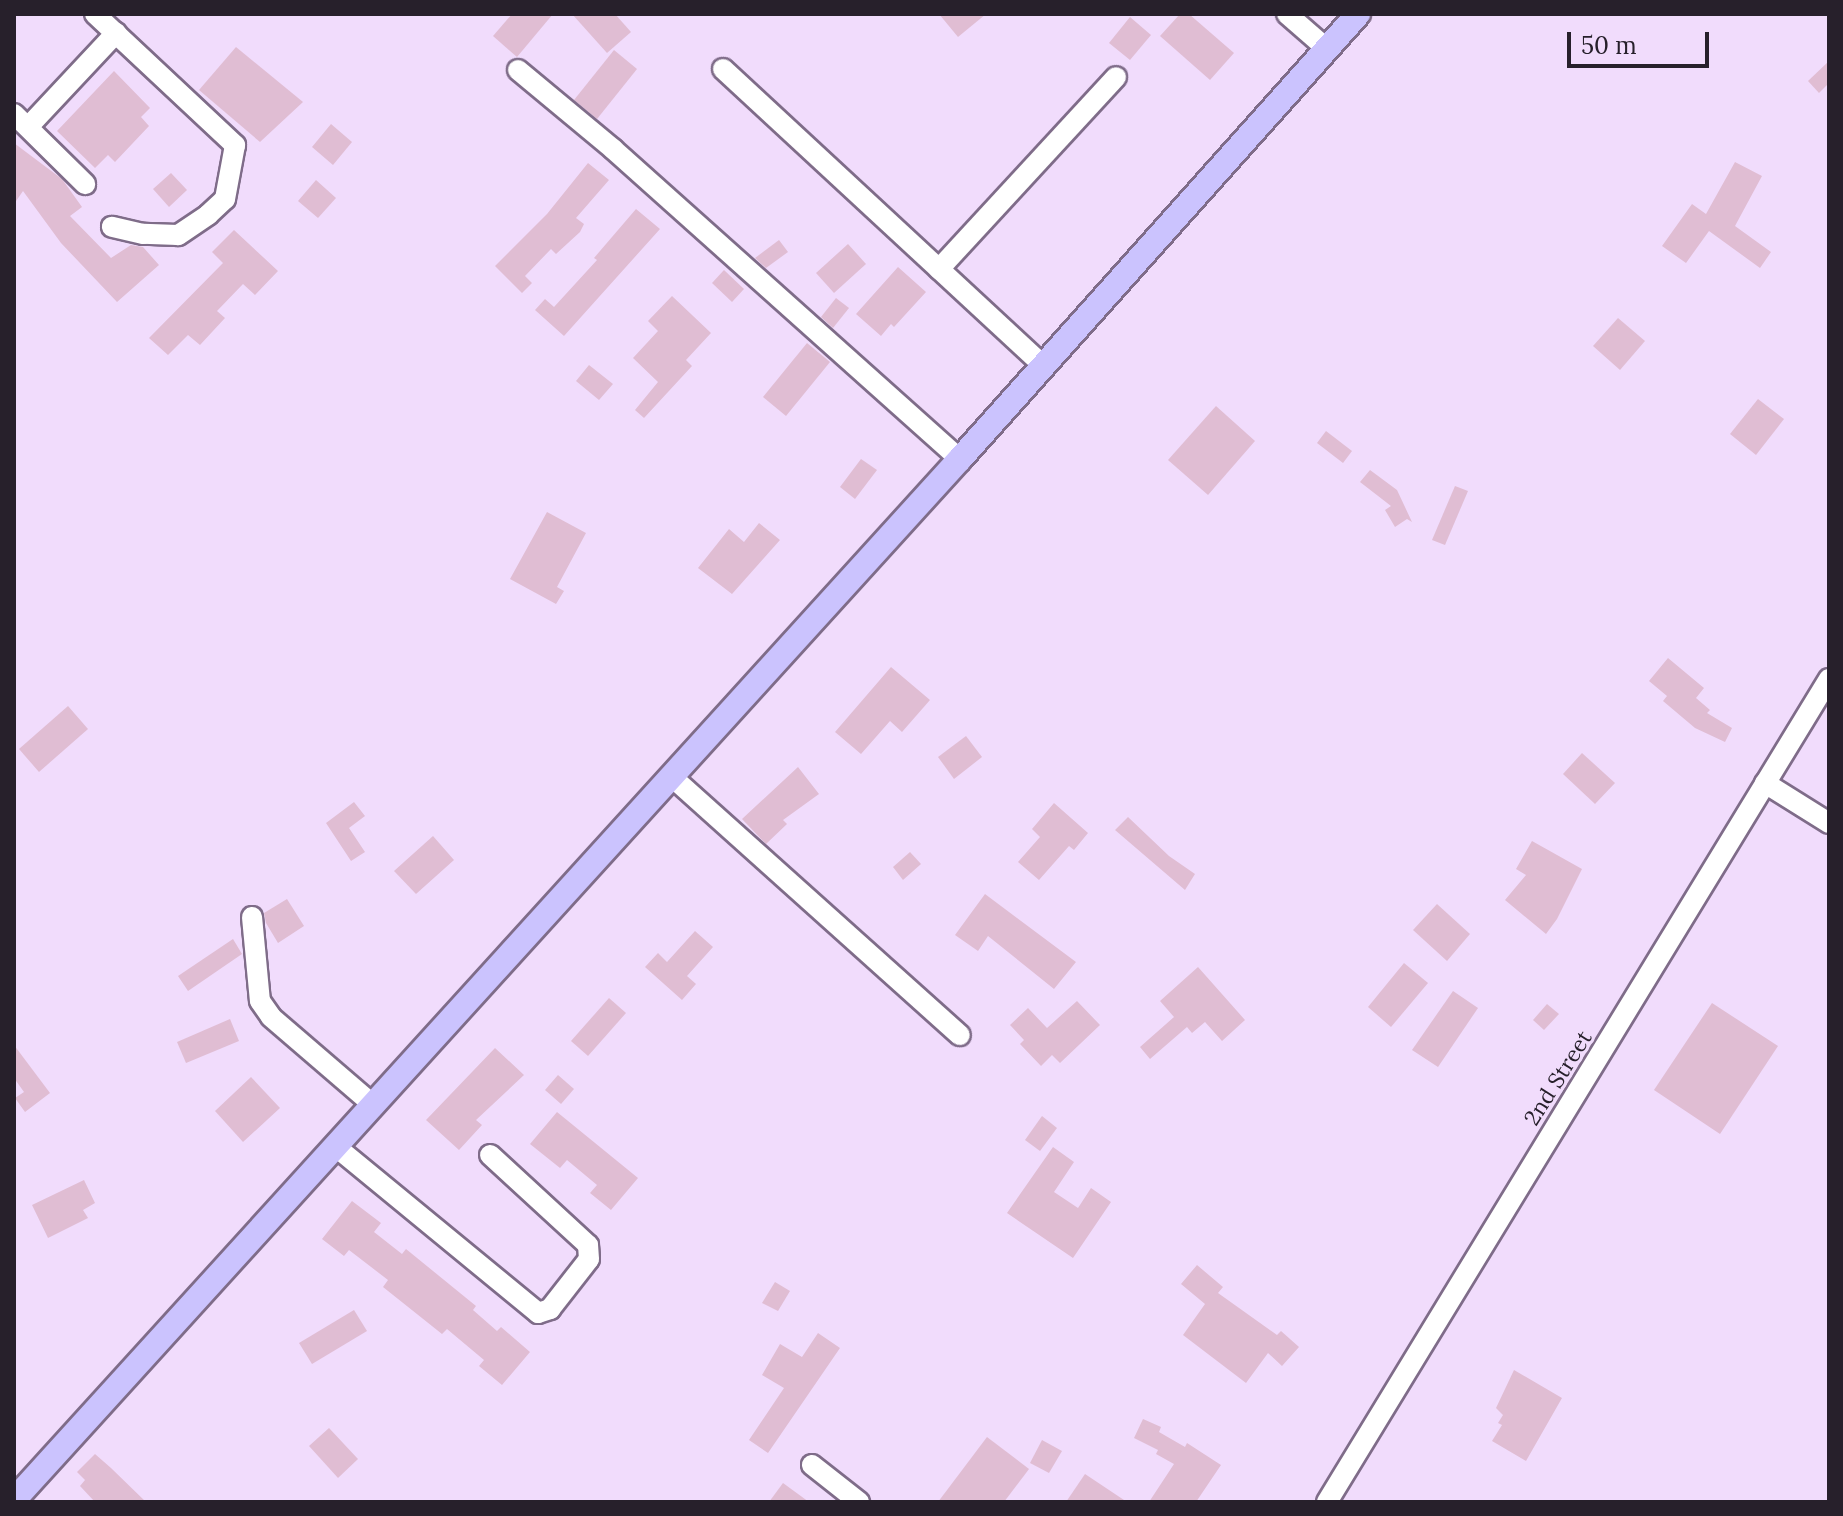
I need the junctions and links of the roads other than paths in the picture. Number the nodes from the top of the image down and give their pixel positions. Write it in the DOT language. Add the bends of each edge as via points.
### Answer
graph roads {
  1 [pos="95,14"];
  2 [pos="1287,14"];
  3 [pos="1358,14"];
  4 [pos="116,33"];
  5 [pos="1326,48"];
  6 [pos="723,69"];
  7 [pos="518,70"];
  8 [pos="1116,77"];
  9 [pos="21,120"];
  10 [pos="85,184"];
  11 [pos="112,227"];
  12 [pos="939,269"];
  13 [pos="1043,365"];
  14 [pos="960,459"];
  15 [pos="1829,679"];
  16 [pos="671,776"];
  17 [pos="1765,783"];
  18 [pos="1829,823"];
  19 [pos="252,917"];
  20 [pos="960,1035"];
  21 [pos="372,1104"];
  22 [pos="335,1146"];
  23 [pos="490,1155"];
  24 [pos="812,1465"];
  25 [pos="14,1500"];
  26 [pos="859,1502"];
  27 [pos="1327,1502"];
  1 -- 4 [label="street"];
  2 -- 5 [label="street"];
  3 -- 5 [label="main road"];
  4 -- 9 [label="street"];
  4 -- 11 [label="street" via="235,145 225,199 208,215 178,235"];
  5 -- 13 [label="main road"];
  6 -- 12 [label="street"];
  7 -- 14 [label="street"];
  8 -- 12 [label="street"];
  9 -- 10 [label="street"];
  12 -- 13 [label="street"];
  13 -- 14 [label="main road"];
  14 -- 16 [label="main road"];
  15 -- 17 [label="street, 2nd Street"];
  16 -- 20 [label="street"];
  16 -- 21 [label="main road"];
  17 -- 18 [label="street"];
  17 -- 27 [label="street, 2nd Street"];
  19 -- 21 [label="street" via="260,1001 271,1017"];
  21 -- 22 [label="main road"];
  22 -- 23 [label="street" via="538,1313 550,1309 589,1259 588,1245"];
  22 -- 25 [label="main road"];
  24 -- 26 [label="street"];
}
